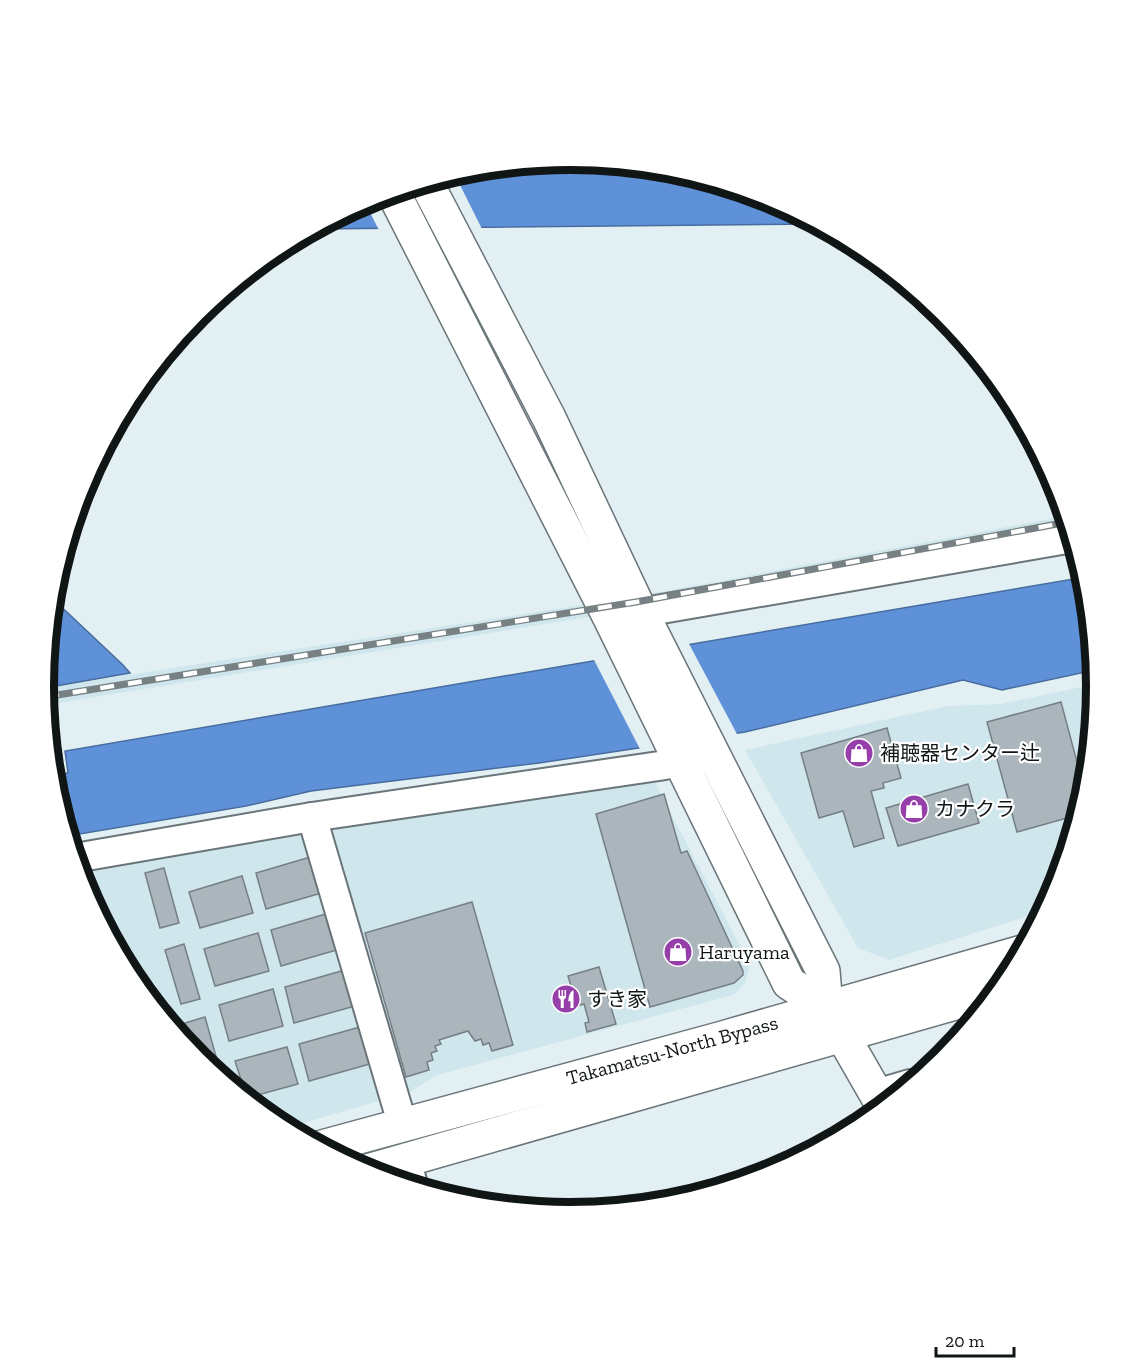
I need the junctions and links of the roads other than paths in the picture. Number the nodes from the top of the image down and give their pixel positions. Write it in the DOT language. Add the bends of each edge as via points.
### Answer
graph roads {
  1 [pos="430,189"];
  2 [pos="397,200"];
  3 [pos="1065,540"];
  4 [pos="649,626"];
  5 [pos="617,632"];
  6 [pos="712,749"];
  7 [pos="677,757"];
  8 [pos="312,817"];
  9 [pos="83,857"];
  10 [pos="1010,955"];
  11 [pos="982,995"];
  12 [pos="826,1007"];
  13 [pos="842,1035"];
  14 [pos="879,1099"];
  15 [pos="402,1123"];
  16 [pos="334,1144"];
  17 [pos="409,1172"];
  1 -- 4 [label="main road" via="549,418"];
  2 -- 5 [label="main road"];
  3 -- 4 [label="street"];
  4 -- 5 [label="street"];
  4 -- 6 [label="main road"];
  5 -- 7 [label="main road"];
  6 -- 7 [label="street"];
  6 -- 12 [label="main road" via="823,970"];
  7 -- 8 [label="street"];
  7 -- 12 [label="main road" via="789,982"];
  8 -- 9 [label="street"];
  8 -- 15 [label="street"];
  10 -- 12 [label="main road, Takamatsu-North Bypass"];
  11 -- 13 [label="main road, Takamatsu-North Bypass"];
  12 -- 13 [label="main road"];
  12 -- 15 [label="main road, Takamatsu-North Bypass"];
  13 -- 14 [label="main road"];
  13 -- 17 [label="main road, Takamatsu-North Bypass"];
  15 -- 16 [label="main road, Takamatsu-North Bypass"];
}
